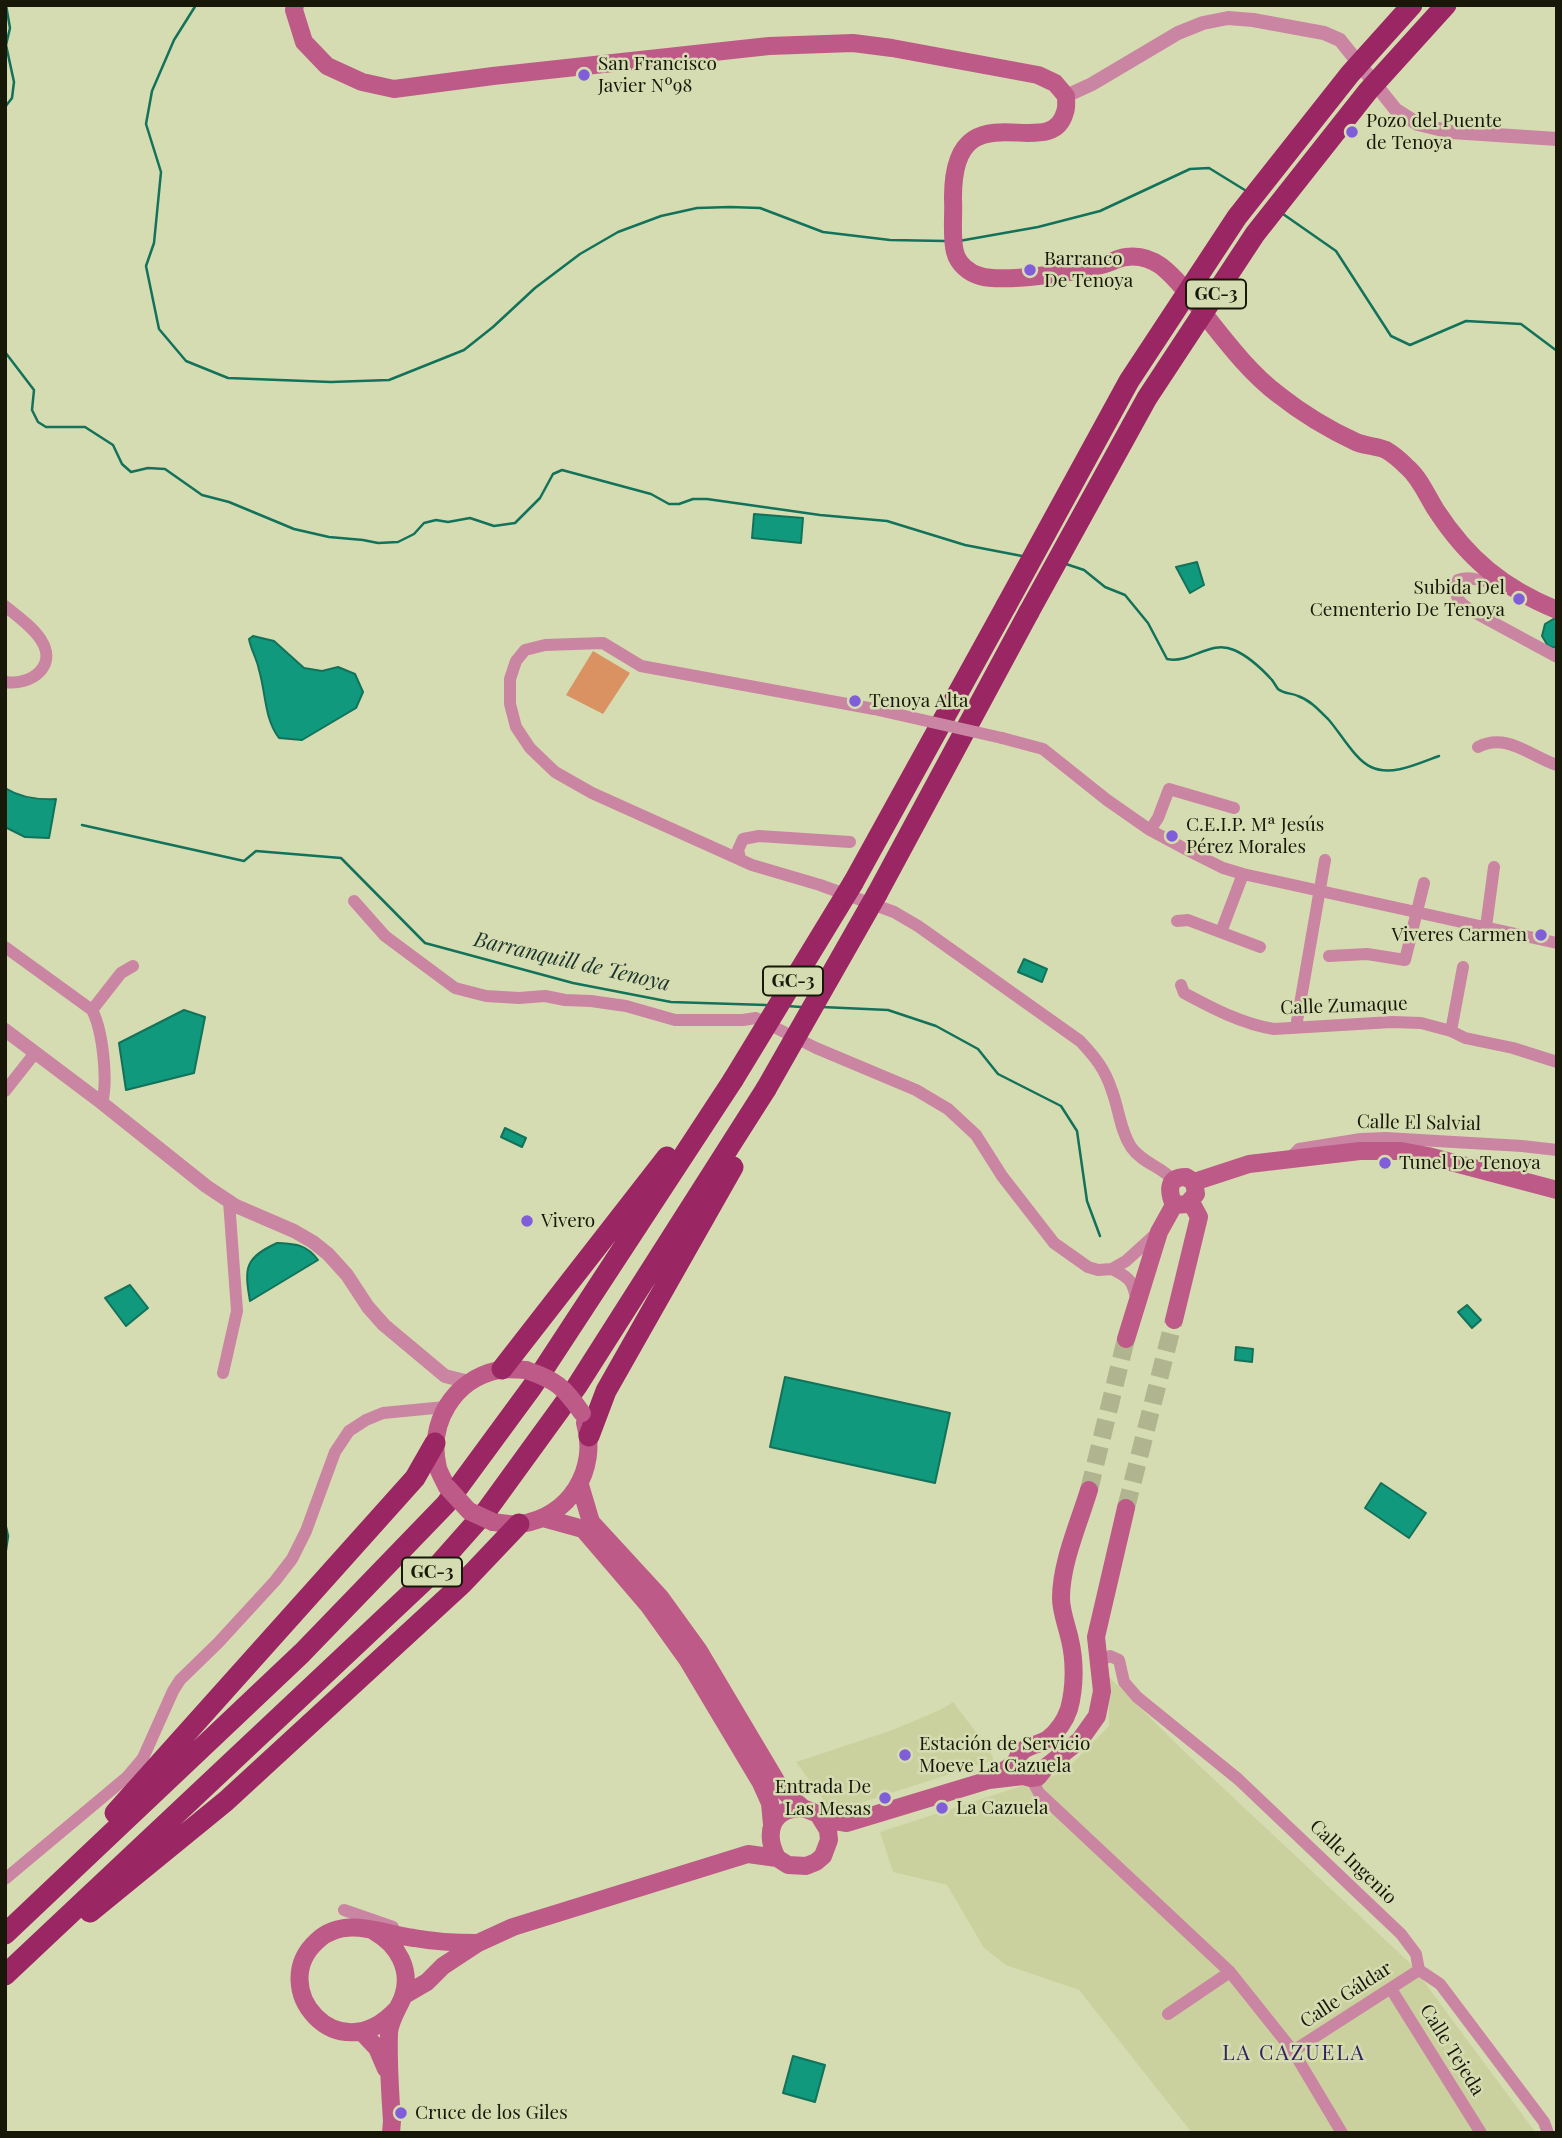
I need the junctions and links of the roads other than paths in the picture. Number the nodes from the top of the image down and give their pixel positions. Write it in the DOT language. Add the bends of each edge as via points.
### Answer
graph roads {
  1 [pos="295,5"];
  2 [pos="1412,5"];
  3 [pos="1446,5"];
  4 [pos="1066,96"];
  5 [pos="1557,139"];
  6 [pos="1499,579"];
  7 [pos="5,606"];
  8 [pos="1557,610"];
  9 [pos="1557,657"];
  10 [pos="5,682"];
  11 [pos="1478,747"];
  12 [pos="1557,765"];
  13 [pos="1234,808"];
  14 [pos="1150,830"];
  15 [pos="850,842"];
  16 [pos="740,858"];
  17 [pos="1325,860"];
  18 [pos="1494,867"];
  19 [pos="1243,874"];
  20 [pos="1424,883"];
  21 [pos="1318,891"];
  22 [pos="354,901"];
  23 [pos="1416,912"];
  24 [pos="1177,921"];
  25 [pos="1486,927"];
  26 [pos="1221,932"];
  27 [pos="1556,939"];
  28 [pos="5,947"];
  29 [pos="1261,947"];
  30 [pos="1329,956"];
  31 [pos="132,966"];
  32 [pos="1464,967"];
  33 [pos="1181,985"];
  34 [pos="92,1010"];
  35 [pos="1296,1027"];
  36 [pos="5,1030"];
  37 [pos="1451,1031"];
  38 [pos="35,1053"];
  39 [pos="1557,1062"];
  40 [pos="729,1078"];
  41 [pos="771,1090"];
  42 [pos="5,1091"];
  43 [pos="102,1103"];
  44 [pos="1557,1150"];
  45 [pos="1287,1161"];
  46 [pos="1173,1180"];
  47 [pos="1194,1181"];
  48 [pos="1557,1190"];
  49 [pos="229,1201"];
  50 [pos="1183,1203"];
  51 [pos="1158,1231"];
  52 [pos="1112,1269"];
  53 [pos="1137,1303"];
  54 [pos="1174,1320"];
  55 [pos="1126,1339"];
  56 [pos="502,1369"];
  57 [pos="223,1373"];
  58 [pos="445,1376"];
  59 [pos="469,1382"];
  60 [pos="442,1418"];
  61 [pos="589,1436"];
  62 [pos="580,1485"];
  63 [pos="1089,1490"];
  64 [pos="1126,1508"];
  65 [pos="543,1518"];
  66 [pos="519,1524"];
  67 [pos="1099,1661"];
  68 [pos="1030,1747"];
  69 [pos="1046,1767"];
  70 [pos="1023,1772"];
  71 [pos="803,1808"];
  72 [pos="823,1819"];
  73 [pos="848,1823"];
  74 [pos="771,1828"];
  75 [pos="829,1840"];
  76 [pos="748,1854"];
  77 [pos="777,1858"];
  78 [pos="5,1879"];
  79 [pos="365,1929"];
  80 [pos="5,1934"];
  81 [pos="430,1940"];
  82 [pos="478,1943"];
  83 [pos="1419,1970"];
  84 [pos="1230,1972"];
  85 [pos="5,1976"];
  86 [pos="1391,1989"];
  87 [pos="399,2003"];
  88 [pos="1168,2014"];
  89 [pos="362,2032"];
  90 [pos="1293,2051"];
  91 [pos="391,2093"];
  92 [pos="391,2133"];
  93 [pos="1342,2133"];
  94 [pos="1481,2133"];
  95 [pos="1548,2133"];
  1 -- 4 [label="main road" via="304,42 327,66 362,82 394,89 769,46 853,43 1038,75 1055,83"];
  2 -- 40 [label="highway, GC-3, bridge" via="1350,74 1237,217 1129,381 853,883"];
  3 -- 41 [label="highway, GC-3, bridge" via="1368,91 1255,234 1147,398"];
  4 -- 5 [label="street" via="1178,33 1228,18 1253,20 1340,40 1396,110 1418,124 1451,132"];
  4 -- 6 [label="main road" via="1065,113 1056,127 1036,134 994,131 966,145 956,162 953,182 955,251 961,264 982,277 995,278 1065,272 1126,257 1146,257 1185,289 1276,394 1319,424 1386,450 1409,468 1455,537"];
  6 -- 8 [label="main road"];
  6 -- 9 [label="street" via="1490,583 1466,577 1458,580 1456,597 1472,611"];
  7 -- 10 [label="street" via="43,642 46,658 31,680"];
  11 -- 12 [label="street" via="1489,742 1514,743"];
  13 -- 14 [label="street" via="1169,789"];
  14 -- 16 [label="street, bridge" via="1043,749 874,709 641,666 603,643 525,650 510,679 510,704 516,727 530,748 555,772 592,793"];
  14 -- 19 [label="street"];
  15 -- 16 [label="street" via="759,836 743,839"];
  16 -- 46 [label="street" via="894,912 1080,1041 1100,1062 1132,1148"];
  17 -- 21 [label="street"];
  18 -- 25 [label="street"];
  19 -- 21 [label="street"];
  19 -- 26 [label="street"];
  20 -- 23 [label="street"];
  21 -- 23 [label="street"];
  21 -- 35 [label="street"];
  22 -- 52 [label="street" via="385,936 455,988 486,996 545,996 626,1006 675,1020 756,1018 916,1090 976,1135 1054,1243 1088,1267"];
  23 -- 25 [label="street"];
  23 -- 30 [label="street" via="1405,960 1367,954"];
  24 -- 26 [label="street" via="1188,920"];
  25 -- 27 [label="street"];
  26 -- 29 [label="street"];
  28 -- 34 [label="street"];
  31 -- 34 [label="street" via="121,972"];
  32 -- 37 [label="street"];
  33 -- 35 [label="street, Calle Zumaque" via="1184,993 1226,1014 1263,1027"];
  34 -- 43 [label="street" via="99,1023 106,1090"];
  35 -- 37 [label="street, Calle Zumaque" via="1392,1022"];
  36 -- 38 [label="street"];
  37 -- 39 [label="street, Calle Zumaque"];
  38 -- 42 [label="street"];
  38 -- 43 [label="street"];
  40 -- 56 [label="highway"];
  40 -- 80 [label="highway, GC-3" via="532,1387 446,1504 302,1653"];
  41 -- 61 [label="highway" via="606,1391"];
  41 -- 85 [label="highway, GC-3" via="577,1386 487,1510 425,1580"];
  43 -- 49 [label="street"];
  44 -- 45 [label="street, Calle El Salvial" via="1361,1139 1299,1149"];
  45 -- 47 [label="main road" via="1248,1164"];
  45 -- 48 [label="main road" via="1401,1151"];
  46 -- 47 [label="main road" via="1186,1177"];
  46 -- 50 [label="main road" via="1169,1194"];
  47 -- 50 [label="main road" via="1196,1194"];
  49 -- 57 [label="street" via="237,1311"];
  49 -- 58 [label="street" via="295,1231 328,1254 384,1325"];
  50 -- 51 [label="main road"];
  50 -- 54 [label="main road" via="1199,1217"];
  51 -- 52 [label="street"];
  51 -- 53 [label="main road"];
  52 -- 53 [label="street" via="1128,1276"];
  53 -- 55 [label="main road"];
  56 -- 59 [label="main road"];
  56 -- 61 [label="main road, bridge" via="526,1370 549,1378 582,1412"];
  58 -- 59 [label="street"];
  58 -- 60 [label="street"];
  59 -- 60 [label="main road"];
  60 -- 66 [label="main road, bridge" via="438,1469 447,1487 469,1511 493,1522"];
  60 -- 78 [label="street" via="420,1409 383,1413 349,1431 335,1452 292,1559 180,1680 143,1758 127,1777"];
  60 -- 80 [label="highway" via="415,1478"];
  61 -- 62 [label="main road" via="589,1461"];
  62 -- 65 [label="main road" via="564,1504"];
  62 -- 71 [label="main road" via="591,1522 660,1597 699,1651 781,1788"];
  63 -- 68 [label="main road" via="1062,1581 1061,1603 1074,1678 1069,1708 1062,1726"];
  64 -- 67 [label="main road" via="1096,1637"];
  65 -- 66 [label="main road"];
  65 -- 74 [label="main road" via="583,1529 649,1606 687,1659 761,1783 770,1803"];
  66 -- 85 [label="highway" via="462,1584 226,1801"];
  67 -- 69 [label="main road" via="1102,1690 1097,1716 1080,1740"];
  67 -- 83 [label="street, Calle Ingenio" via="1110,1656 1119,1660 1124,1682 1136,1697 1238,1779 1401,1934 1416,1954"];
  68 -- 69 [label="main road" via="1045,1755"];
  68 -- 70 [label="main road" via="1020,1752"];
  69 -- 70 [label="main road" via="1038,1777"];
  70 -- 73 [label="main road"];
  70 -- 84 [label="street" via="1039,1793"];
  71 -- 72 [label="main road"];
  71 -- 74 [label="main road" via="783,1813"];
  72 -- 73 [label="main road"];
  72 -- 75 [label="main road"];
  73 -- 75 [label="main road"];
  74 -- 76 [label="main road"];
  74 -- 77 [label="main road" via="771,1847"];
  75 -- 77 [label="main road" via="823,1856 806,1867"];
  76 -- 77 [label="main road"];
  76 -- 82 [label="main road" via="513,1927"];
  79 -- 81 [label="main road"];
  79 -- 81 [label="street" via="344,1910"];
  79 -- 87 [label="main road" via="386,1938 403,1964 405,1980"];
  79 -- 89 [label="main road" via="341,1928 327,1933 306,1954 300,1971 300,1989 318,2020 334,2030"];
  81 -- 82 [label="main road"];
  82 -- 87 [label="main road"];
  83 -- 86 [label="street, Calle Gáldar"];
  83 -- 95 [label="street, Calle Ingenio" via="1440,1984 1545,2122"];
  84 -- 88 [label="street"];
  84 -- 90 [label="street"];
  86 -- 90 [label="street, Calle Gáldar"];
  86 -- 94 [label="street, Calle Tejeda"];
  87 -- 89 [label="main road" via="385,2022"];
  87 -- 91 [label="main road" via="389,2029"];
  89 -- 91 [label="main road" via="385,2063"];
  90 -- 93 [label="street"];
  91 -- 92 [label="main road"];
}
